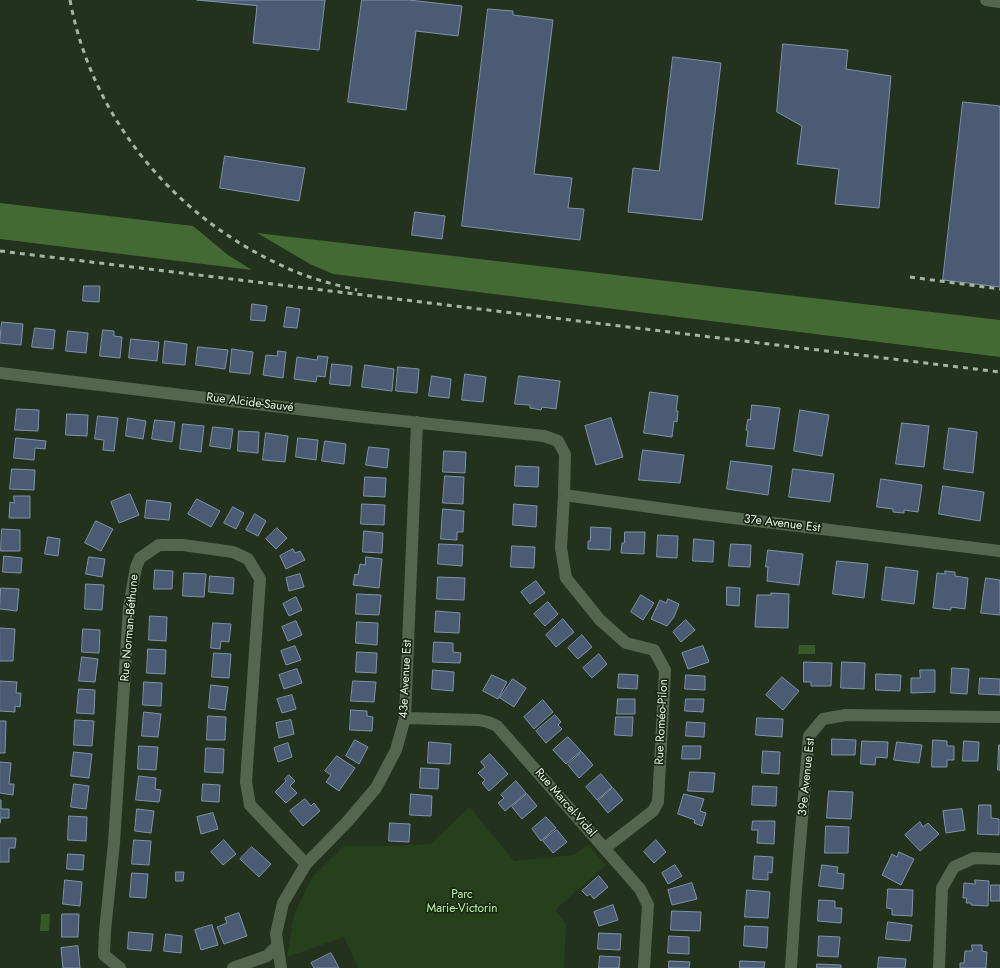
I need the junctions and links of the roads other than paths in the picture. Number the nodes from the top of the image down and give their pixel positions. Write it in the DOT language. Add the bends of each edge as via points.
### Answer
graph roads {
  1 [pos="986,0"];
  2 [pos="1000,2"];
  3 [pos="0,373"];
  4 [pos="417,422"];
  5 [pos="500,432"];
  6 [pos="564,495"];
  7 [pos="1000,551"];
  8 [pos="1000,717"];
  9 [pos="405,718"];
  10 [pos="605,848"];
  11 [pos="1000,859"];
  12 [pos="306,864"];
  13 [pos="277,946"];
  14 [pos="120,968"];
  15 [pos="233,968"];
  16 [pos="281,968"];
  17 [pos="644,968"];
  18 [pos="791,968"];
  19 [pos="939,968"];
  1 -- 2 [label="street"];
  3 -- 4 [label="street, Rue Alcide-Sauvé"];
  4 -- 5 [label="street, Rue Alcide-Sauvé"];
  4 -- 9 [label="street, 43e Avenue Est"];
  5 -- 6 [label="street, Rue Roméo-Pilon" via="544,436 558,441 565,454"];
  6 -- 7 [label="street, 37e Avenue Est"];
  6 -- 10 [label="street, Rue Roméo-Pilon" via="561,548 566,578 600,620 626,643 654,650 665,670 658,802 653,810"];
  8 -- 18 [label="street, 39e Avenue Est" via="846,715 823,719 809,736"];
  9 -- 10 [label="street, Rue Marcel-Vidal" via="479,720 497,726"];
  9 -- 12 [label="street, 43e Avenue Est" via="396,750 376,788"];
  10 -- 17 [label="street, Rue Marcel-Vidal" via="640,889 648,905"];
  11 -- 19 [label="street" via="974,858 954,867 942,888"];
  12 -- 13 [label="street, 43e Avenue Est" via="283,903 276,934"];
  12 -- 14 [label="street, Rue Norman-Béthune" via="250,805 246,782 260,579 248,559 233,552 183,545 159,545 140,558 136,566 129,607 114,844 104,955"];
  13 -- 15 [label="street" via="267,956"];
  13 -- 16 [label="street, 43e Avenue Est"];
}
